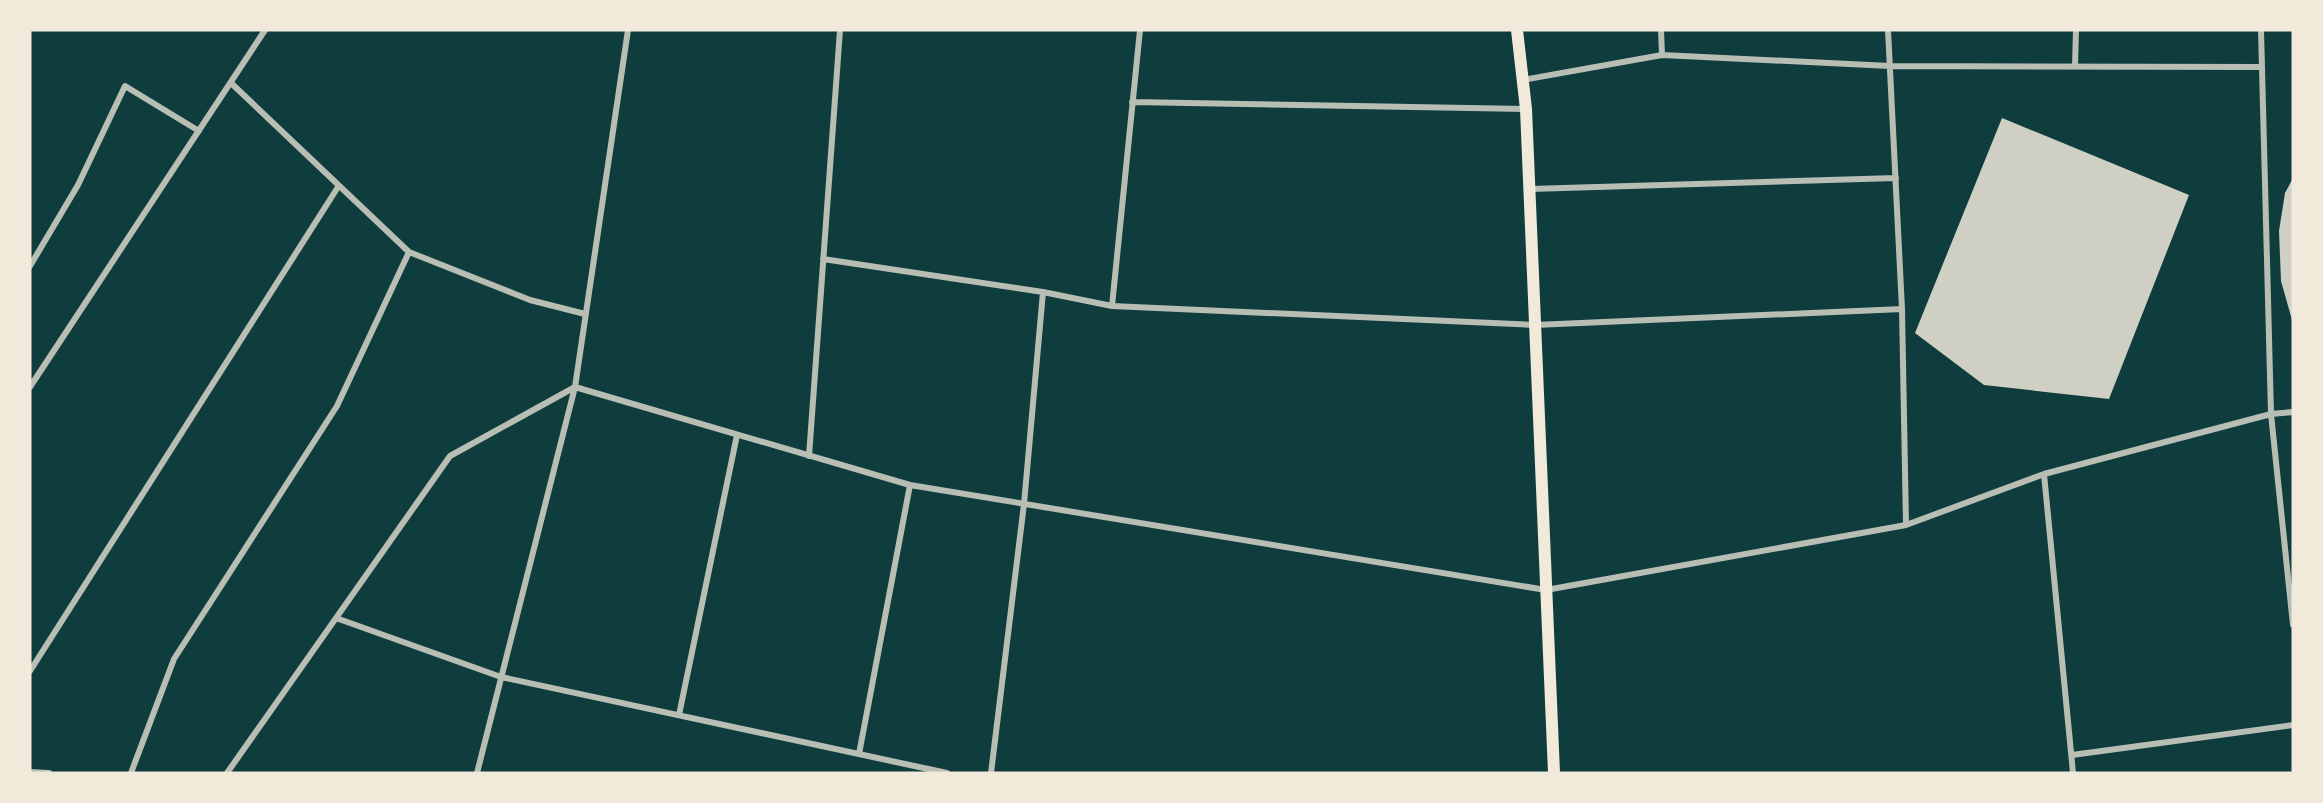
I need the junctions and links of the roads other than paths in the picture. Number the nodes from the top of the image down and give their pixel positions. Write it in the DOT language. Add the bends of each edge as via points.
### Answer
graph roads {
  1 [pos="265,30"];
  2 [pos="628,30"];
  3 [pos="840,30"];
  4 [pos="1140,30"];
  5 [pos="1517,30"];
  6 [pos="1661,30"];
  7 [pos="1888,30"];
  8 [pos="2076,30"];
  9 [pos="2261,30"];
  10 [pos="1662,55"];
  11 [pos="1890,66"];
  12 [pos="2075,66"];
  13 [pos="2260,67"];
  14 [pos="1523,80"];
  15 [pos="231,83"];
  16 [pos="1132,102"];
  17 [pos="1526,109"];
  18 [pos="199,131"];
  19 [pos="1896,178"];
  20 [pos="338,187"];
  21 [pos="1530,189"];
  22 [pos="408,252"];
  23 [pos="823,259"];
  24 [pos="30,266"];
  25 [pos="1043,292"];
  26 [pos="1112,306"];
  27 [pos="1902,309"];
  28 [pos="585,314"];
  29 [pos="1535,326"];
  30 [pos="30,387"];
  31 [pos="575,387"];
  32 [pos="2293,412"];
  33 [pos="2271,414"];
  34 [pos="737,435"];
  35 [pos="809,456"];
  36 [pos="2044,474"];
  37 [pos="910,485"];
  38 [pos="1024,504"];
  39 [pos="1906,525"];
  40 [pos="1546,590"];
  41 [pos="336,618"];
  42 [pos="2293,625"];
  43 [pos="30,671"];
  44 [pos="501,677"];
  45 [pos="679,716"];
  46 [pos="2293,725"];
  47 [pos="859,754"];
  48 [pos="2072,755"];
  49 [pos="30,772"];
  50 [pos="49,773"];
  51 [pos="131,773"];
  52 [pos="227,773"];
  53 [pos="477,773"];
  54 [pos="947,773"];
  55 [pos="991,773"];
  56 [pos="1554,773"];
  57 [pos="2073,773"];
  1 -- 15 [label="street"];
  2 -- 28 [label="street"];
  3 -- 23 [label="street"];
  4 -- 16 [label="street"];
  5 -- 14 [label="main road"];
  6 -- 10 [label="street"];
  7 -- 11 [label="street"];
  8 -- 12 [label="street"];
  9 -- 13 [label="street"];
  10 -- 11 [label="street"];
  10 -- 14 [label="street"];
  11 -- 12 [label="street"];
  11 -- 19 [label="street"];
  12 -- 13 [label="street"];
  13 -- 33 [label="street"];
  14 -- 17 [label="main road"];
  15 -- 18 [label="street"];
  15 -- 20 [label="street"];
  16 -- 17 [label="street"];
  16 -- 26 [label="street"];
  17 -- 21 [label="main road"];
  18 -- 24 [label="street" via="125,86 78,185"];
  18 -- 30 [label="street"];
  19 -- 21 [label="street"];
  19 -- 27 [label="street"];
  20 -- 22 [label="street"];
  20 -- 43 [label="street"];
  21 -- 29 [label="main road"];
  22 -- 28 [label="street" via="530,300"];
  22 -- 51 [label="street" via="337,406 174,659"];
  23 -- 25 [label="street"];
  23 -- 35 [label="street"];
  25 -- 26 [label="street"];
  25 -- 38 [label="street"];
  26 -- 29 [label="street"];
  27 -- 29 [label="street"];
  27 -- 39 [label="street"];
  28 -- 31 [label="street"];
  29 -- 40 [label="main road"];
  31 -- 34 [label="street"];
  31 -- 41 [label="street" via="450,456"];
  31 -- 44 [label="street"];
  32 -- 33 [label="street"];
  33 -- 36 [label="street"];
  33 -- 42 [label="street"];
  34 -- 35 [label="street"];
  34 -- 45 [label="street"];
  35 -- 37 [label="street"];
  36 -- 39 [label="street"];
  36 -- 48 [label="street"];
  37 -- 38 [label="street"];
  37 -- 47 [label="street"];
  38 -- 40 [label="street"];
  38 -- 55 [label="street"];
  39 -- 40 [label="street"];
  40 -- 56 [label="main road"];
  41 -- 44 [label="street"];
  41 -- 52 [label="street"];
  44 -- 45 [label="street"];
  44 -- 53 [label="street"];
  45 -- 47 [label="street"];
  46 -- 48 [label="street"];
  47 -- 54 [label="street"];
  48 -- 57 [label="street"];
  49 -- 50 [label="street"];
}
